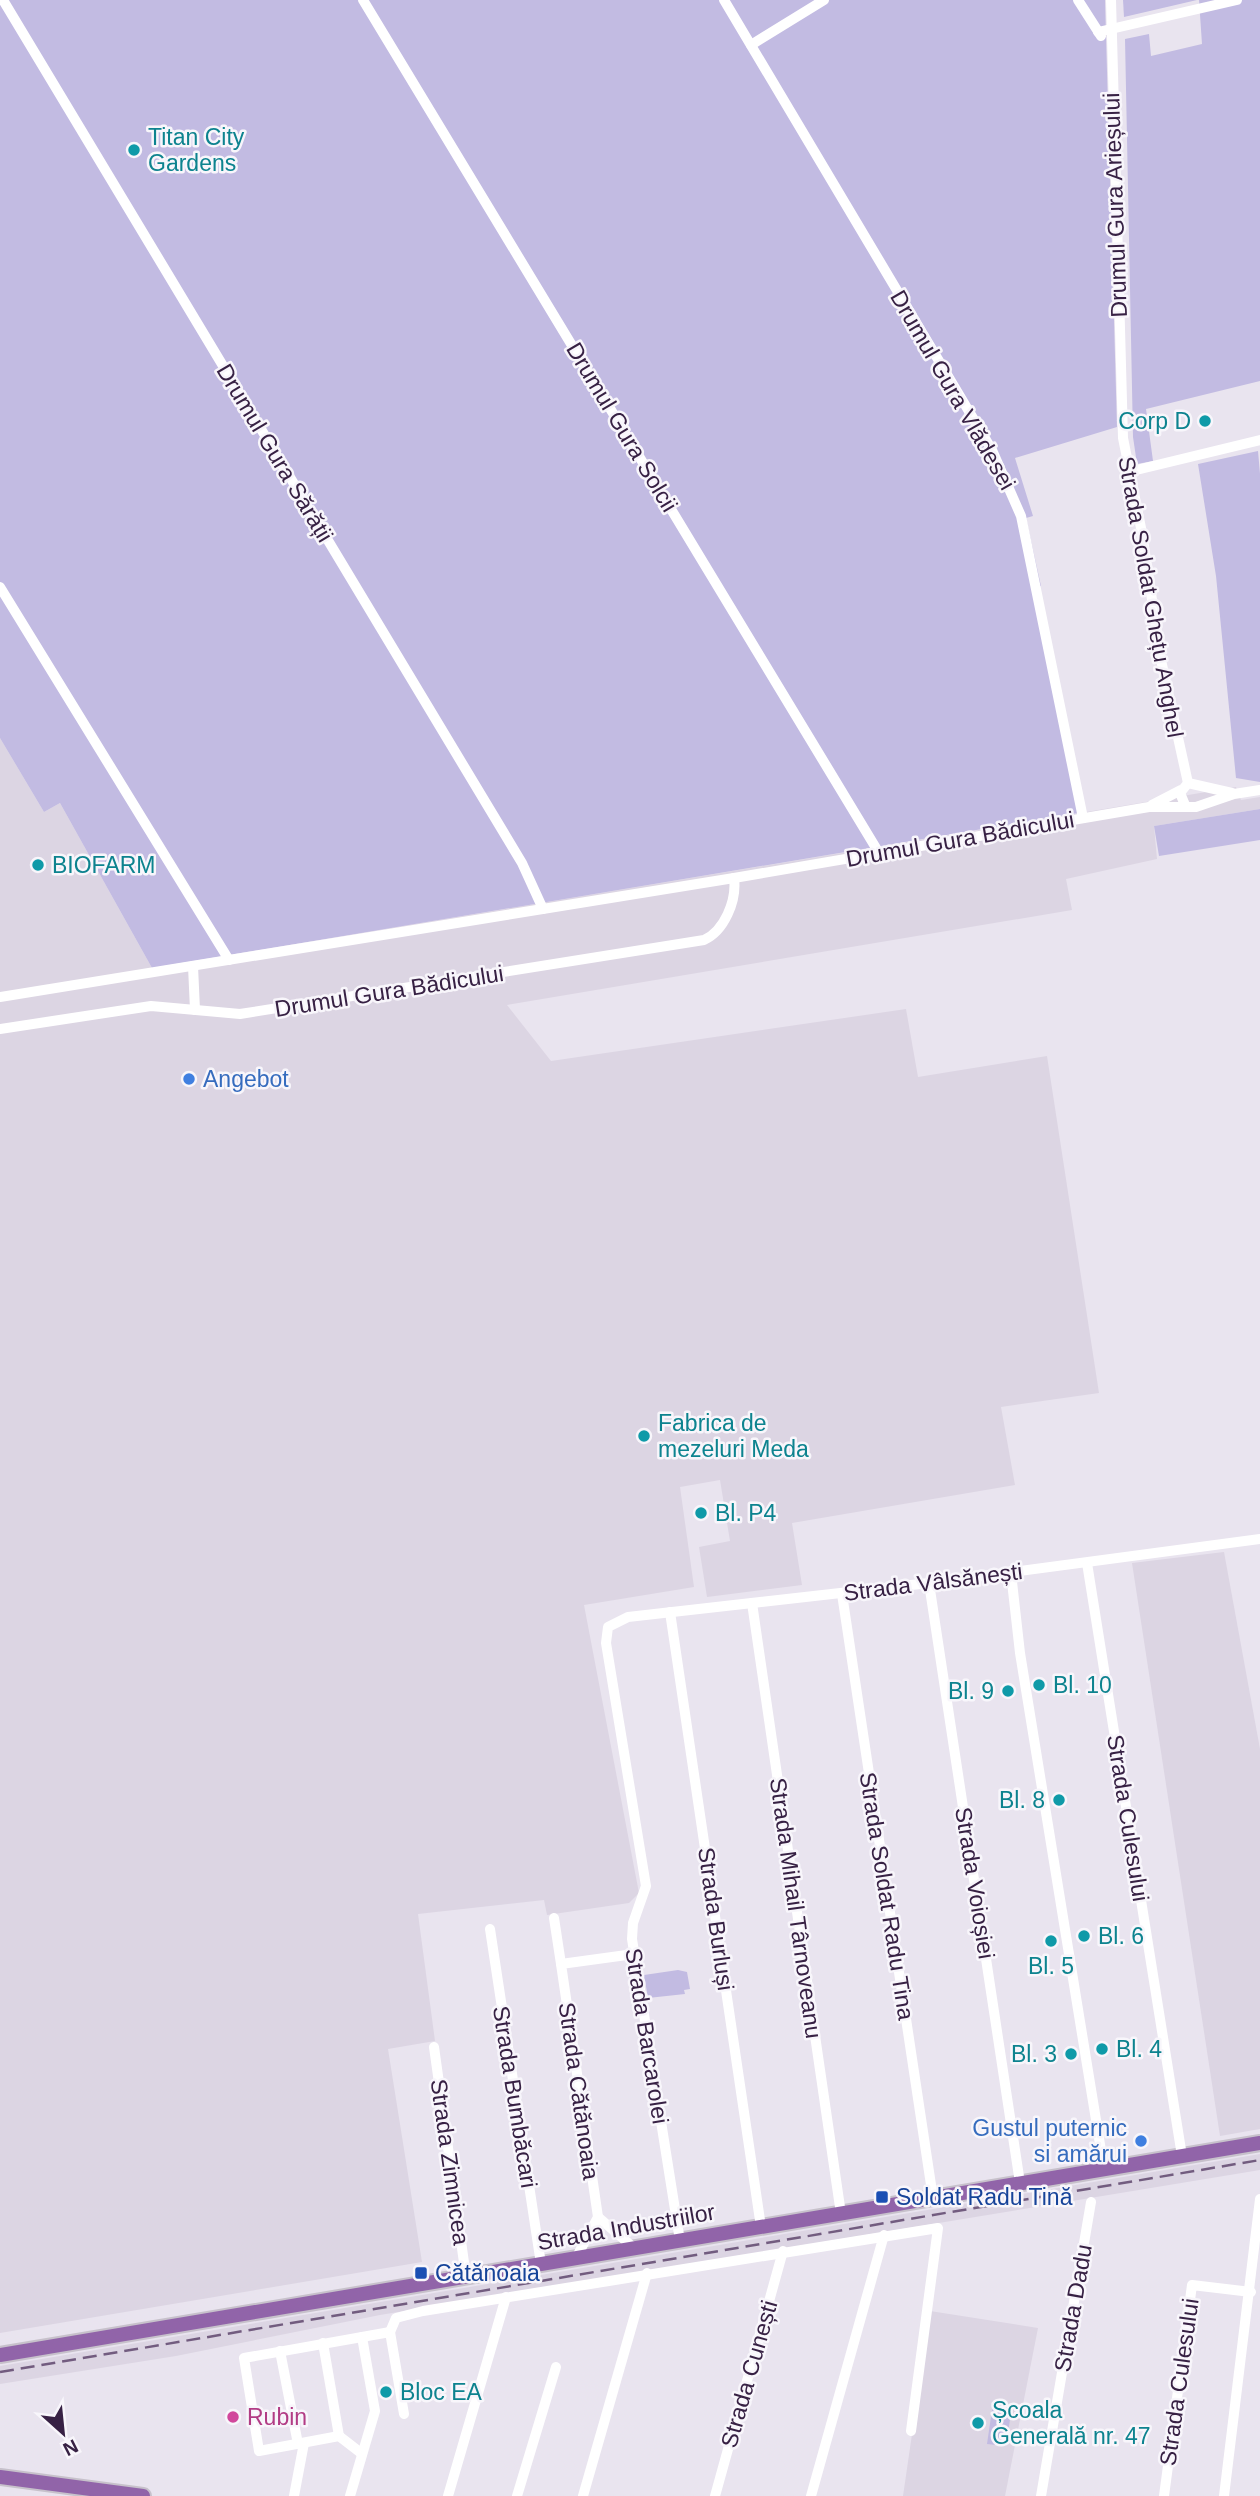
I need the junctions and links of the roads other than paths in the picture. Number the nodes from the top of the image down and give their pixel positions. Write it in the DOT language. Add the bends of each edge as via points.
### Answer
graph roads {
  1 [pos="3,0"];
  2 [pos="363,0"];
  3 [pos="724,0"];
  4 [pos="824,0"];
  5 [pos="1079,0"];
  6 [pos="1111,0"];
  7 [pos="1237,0"];
  8 [pos="1111,31"];
  9 [pos="1098,32"];
  10 [pos="751,45"];
  11 [pos="1110,52"];
  12 [pos="1121,410"];
  13 [pos="1260,440"];
  14 [pos="1128,472"];
  15 [pos="0,587"];
  16 [pos="1184,786"];
  17 [pos="1202,786"];
  18 [pos="1260,790"];
  19 [pos="1234,794"];
  20 [pos="1202,802"];
  21 [pos="1185,805"];
  22 [pos="1149,807"];
  23 [pos="1083,818"];
  24 [pos="879,853"];
  25 [pos="734,878"];
  26 [pos="543,909"];
  27 [pos="229,960"];
  28 [pos="193,966"];
  29 [pos="0,997"];
  30 [pos="195,1010"];
  31 [pos="0,1029"];
  32 [pos="1260,1539"];
  33 [pos="1087,1563"];
  34 [pos="1011,1573"];
  35 [pos="929,1583"];
  36 [pos="842,1594"];
  37 [pos="752,1603"];
  38 [pos="670,1612"];
  39 [pos="608,1627"];
  40 [pos="554,1919"];
  41 [pos="490,1929"];
  42 [pos="634,1954"];
  43 [pos="561,1964"];
  44 [pos="434,2047"];
  45 [pos="1260,2143"];
  46 [pos="1182,2156"];
  47 [pos="1104,2169"];
  48 [pos="1020,2183"];
  49 [pos="933,2198"];
  50 [pos="1260,2199"];
  51 [pos="1091,2202"];
  52 [pos="841,2214"];
  53 [pos="598,2217"];
  54 [pos="761,2227"];
  55 [pos="884,2235"];
  56 [pos="680,2241"];
  57 [pos="634,2248"];
  58 [pos="783,2251"];
  59 [pos="576,2258"];
  60 [pos="541,2264"];
  61 [pos="648,2273"];
  62 [pos="466,2277"];
  63 [pos="1251,2292"];
  64 [pos="506,2297"];
  65 [pos="390,2332"];
  66 [pos="362,2337"];
  67 [pos="323,2343"];
  68 [pos="280,2351"];
  69 [pos="0,2356"];
  70 [pos="556,2367"];
  71 [pos="404,2414"];
  72 [pos="911,2431"];
  73 [pos="339,2436"];
  74 [pos="301,2443"];
  75 [pos="361,2453"];
  76 [pos="0,2477"];
  77 [pos="143,2496"];
  78 [pos="293,2496"];
  79 [pos="350,2496"];
  80 [pos="448,2496"];
  81 [pos="517,2496"];
  82 [pos="583,2496"];
  83 [pos="715,2496"];
  84 [pos="811,2496"];
  85 [pos="1041,2496"];
  86 [pos="1164,2496"];
  87 [pos="1224,2496"];
  1 -- 26 [label="street, Drumul Gura Sărății" via="515,852"];
  2 -- 24 [label="street, Drumul Gura Solcii"];
  3 -- 10 [label="street, Drumul Gura Vlădesei"];
  4 -- 10 [label="street"];
  5 -- 9 [label="street"];
  6 -- 8 [label="street, Drumul Gura Arieșului"];
  7 -- 8 [label="street"];
  8 -- 9 [label="street"];
  8 -- 11 [label="street, Drumul Gura Arieșului"];
  9 -- 11 [label="street"];
  10 -- 23 [label="street, Drumul Gura Vlădesei" via="985,438 1015,498"];
  11 -- 12 [label="street, Drumul Gura Arieșului"];
  12 -- 14 [label="street, Strada Soldat Ghețu Anghel"];
  13 -- 14 [label="street"];
  14 -- 16 [label="street, Strada Soldat Ghețu Anghel"];
  15 -- 27 [label="street"];
  16 -- 17 [label="street"];
  16 -- 21 [label="street" via="1181,800"];
  16 -- 22 [label="street"];
  17 -- 19 [label="street"];
  17 -- 20 [label="street"];
  18 -- 19 [label="street"];
  19 -- 20 [label="street"];
  20 -- 21 [label="street" via="1196,807"];
  21 -- 22 [label="street, Drumul Gura Bădicului"];
  22 -- 23 [label="street, Drumul Gura Bădicului"];
  23 -- 24 [label="street, Drumul Gura Bădicului"];
  24 -- 25 [label="street, Drumul Gura Bădicului"];
  25 -- 26 [label="street, Drumul Gura Bădicului"];
  25 -- 30 [label="street, Drumul Gura Bădicului" via="724,922 716,934 704,940 240,1014"];
  26 -- 27 [label="street, Drumul Gura Bădicului"];
  27 -- 28 [label="street, Drumul Gura Bădicului"];
  28 -- 29 [label="street, Drumul Gura Bădicului"];
  28 -- 30 [label="street"];
  30 -- 31 [label="street, Drumul Gura Bădicului" via="151,1006"];
  32 -- 33 [label="street, Strada Vâlsănești"];
  33 -- 34 [label="street, Strada Vâlsănești"];
  33 -- 46 [label="street, Strada Culesului"];
  34 -- 35 [label="street, Strada Vâlsănești"];
  34 -- 47 [label="street"];
  35 -- 36 [label="street, Strada Vâlsănești"];
  35 -- 48 [label="street, Strada Voioșiei"];
  36 -- 37 [label="street, Strada Vâlsănești"];
  36 -- 49 [label="street, Strada Soldat Radu Tina"];
  37 -- 38 [label="street, Strada Vâlsănești"];
  37 -- 52 [label="street, Strada Mihail Târnoveanu"];
  38 -- 39 [label="street, Strada Vâlsănești" via="628,1617"];
  38 -- 54 [label="street, Strada Burluși"];
  39 -- 42 [label="street, Strada Barcarolei" via="606,1643 646,1886 632,1923"];
  40 -- 43 [label="street, Strada Cătănoaia"];
  41 -- 60 [label="street, Strada Bumbăcari"];
  42 -- 43 [label="street"];
  42 -- 56 [label="street, Strada Barcarolei"];
  43 -- 53 [label="street, Strada Cătănoaia"];
  44 -- 62 [label="street, Strada Zimnicea"];
  45 -- 46 [label="main road, Strada Industriilor"];
  46 -- 47 [label="main road, Strada Industriilor"];
  47 -- 48 [label="main road, Strada Industriilor"];
  48 -- 49 [label="main road, Strada Industriilor"];
  49 -- 52 [label="main road, Strada Industriilor"];
  50 -- 63 [label="street"];
  51 -- 85 [label="street, Strada Dadu"];
  52 -- 54 [label="main road, Strada Industriilor"];
  53 -- 57 [label="street"];
  53 -- 59 [label="street"];
  54 -- 56 [label="main road, Strada Industriilor"];
  55 -- 58 [label="street"];
  55 -- 72 [label="street" via="938,2228"];
  55 -- 84 [label="street"];
  56 -- 57 [label="main road, Strada Industriilor"];
  57 -- 59 [label="main road, Strada Industriilor"];
  58 -- 61 [label="street"];
  58 -- 83 [label="street, Strada Cunești"];
  59 -- 60 [label="main road, Strada Industriilor"];
  60 -- 62 [label="main road, Strada Industriilor"];
  61 -- 64 [label="street"];
  61 -- 82 [label="street"];
  62 -- 69 [label="main road, Strada Industriilor"];
  63 -- 86 [label="street, Strada Culesului" via="1192,2285"];
  63 -- 87 [label="street"];
  64 -- 65 [label="street" via="400,2316"];
  64 -- 80 [label="street"];
  65 -- 66 [label="street"];
  65 -- 71 [label="street"];
  66 -- 67 [label="street"];
  66 -- 75 [label="street" via="375,2411"];
  67 -- 68 [label="street"];
  67 -- 73 [label="street"];
  68 -- 74 [label="street"];
  68 -- 74 [label="street" via="244,2358 259,2451"];
  70 -- 81 [label="street"];
  73 -- 74 [label="street"];
  73 -- 75 [label="street"];
  74 -- 78 [label="street"];
  75 -- 79 [label="street"];
  76 -- 77 [label="main road"];
}
